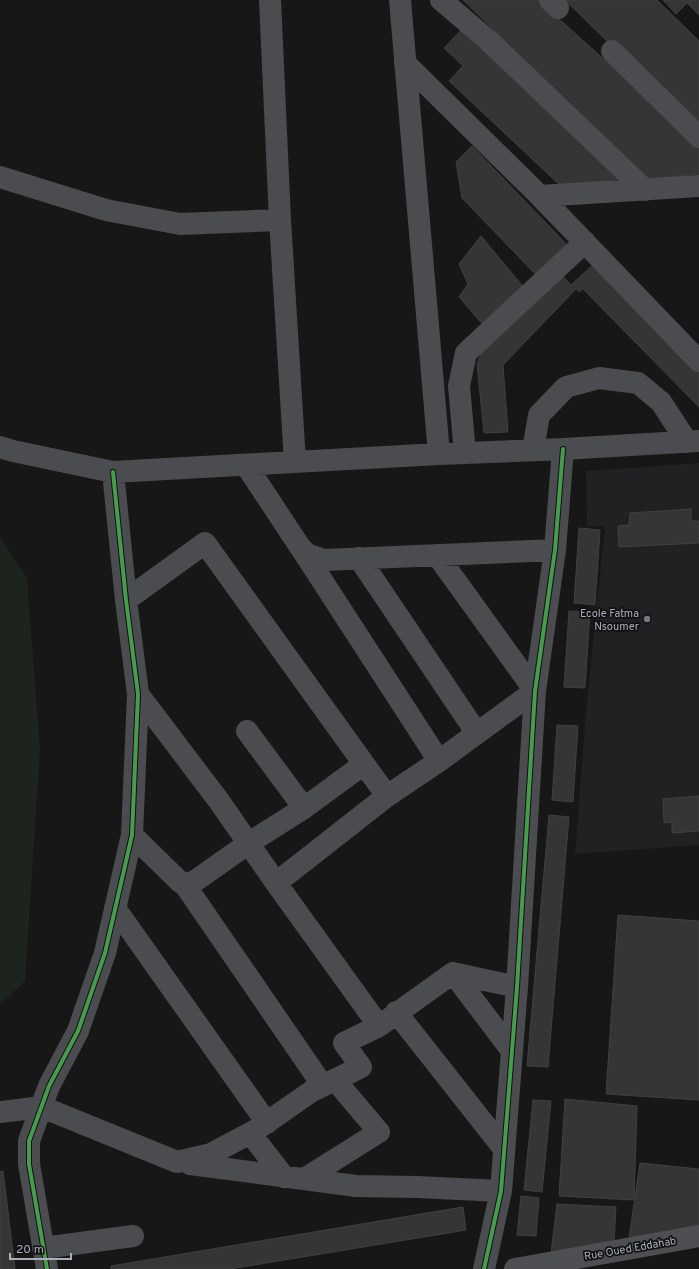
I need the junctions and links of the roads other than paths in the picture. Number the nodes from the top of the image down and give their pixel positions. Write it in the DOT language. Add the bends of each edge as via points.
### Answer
graph roads {
  1 [pos="270,0"];
  2 [pos="400,0"];
  3 [pos="441,0"];
  4 [pos="612,51"];
  5 [pos="405,63"];
  6 [pos="699,137"];
  7 [pos="0,177"];
  8 [pos="699,186"];
  9 [pos="645,190"];
  10 [pos="540,196"];
  11 [pos="280,220"];
  12 [pos="585,242"];
  13 [pos="699,361"];
  14 [pos="693,441"];
  15 [pos="0,447"];
  16 [pos="564,449"];
  17 [pos="533,450"];
  18 [pos="465,453"];
  19 [pos="439,454"];
  20 [pos="295,462"];
  21 [pos="246,465"];
  22 [pos="113,472"];
  23 [pos="300,547"];
  24 [pos="555,550"];
  25 [pos="437,555"];
  26 [pos="359,558"];
  27 [pos="126,600"];
  28 [pos="535,691"];
  29 [pos="138,694"];
  30 [pos="247,731"];
  31 [pos="476,732"];
  32 [pos="439,761"];
  33 [pos="364,764"];
  34 [pos="387,796"];
  35 [pos="304,808"];
  36 [pos="132,835"];
  37 [pos="249,843"];
  38 [pos="276,883"];
  39 [pos="185,885"];
  40 [pos="115,908"];
  41 [pos="453,973"];
  42 [pos="517,987"];
  43 [pos="396,1012"];
  44 [pos="379,1026"];
  45 [pos="512,1051"];
  46 [pos="329,1083"];
  47 [pos="42,1107"];
  48 [pos="0,1112"];
  49 [pos="258,1128"];
  50 [pos="504,1149"];
  51 [pos="177,1162"];
  52 [pos="294,1178"];
  53 [pos="501,1191"];
  54 [pos="133,1236"];
  55 [pos="699,1236"];
  56 [pos="43,1248"];
  57 [pos="47,1269"];
  58 [pos="484,1269"];
  59 [pos="515,1269"];
  1 -- 11 [label="street"];
  2 -- 5 [label="street"];
  3 -- 9 [label="street" via="489,41"];
  4 -- 6 [label="street"];
  5 -- 10 [label="street"];
  5 -- 19 [label="street"];
  7 -- 11 [label="street" via="106,210 180,224"];
  8 -- 9 [label="street"];
  9 -- 10 [label="street"];
  10 -- 12 [label="street"];
  11 -- 20 [label="street"];
  12 -- 13 [label="street"];
  12 -- 18 [label="street" via="466,353 459,386"];
  14 -- 16 [label="street"];
  14 -- 17 [label="street" via="661,402 638,383 599,378 566,387 539,415"];
  15 -- 22 [label="street" via="13,452"];
  16 -- 17 [label="street"];
  16 -- 24 [label="street"];
  17 -- 18 [label="street"];
  18 -- 19 [label="street"];
  19 -- 20 [label="street"];
  20 -- 21 [label="street"];
  21 -- 22 [label="street"];
  21 -- 23 [label="street"];
  22 -- 27 [label="street"];
  23 -- 26 [label="street" via="307,554 324,560"];
  23 -- 32 [label="street"];
  24 -- 25 [label="street"];
  24 -- 28 [label="street"];
  25 -- 26 [label="street"];
  25 -- 28 [label="street"];
  26 -- 31 [label="street"];
  27 -- 29 [label="street"];
  27 -- 33 [label="street" via="205,543"];
  28 -- 31 [label="street"];
  28 -- 42 [label="street"];
  29 -- 36 [label="street"];
  29 -- 37 [label="street"];
  30 -- 35 [label="street"];
  31 -- 32 [label="street"];
  32 -- 34 [label="street"];
  33 -- 34 [label="street"];
  33 -- 35 [label="street"];
  34 -- 38 [label="street"];
  35 -- 37 [label="street"];
  36 -- 39 [label="street"];
  36 -- 40 [label="street"];
  37 -- 38 [label="street"];
  37 -- 39 [label="street" via="195,881"];
  38 -- 44 [label="street"];
  39 -- 46 [label="street"];
  40 -- 47 [label="street" via="105,953 78,1031 49,1086"];
  40 -- 49 [label="street"];
  41 -- 42 [label="street"];
  41 -- 43 [label="street"];
  41 -- 45 [label="street"];
  42 -- 45 [label="street"];
  43 -- 44 [label="street"];
  43 -- 50 [label="street"];
  44 -- 46 [label="street" via="344,1043 361,1067"];
  45 -- 50 [label="street"];
  46 -- 49 [label="street" via="312,1091"];
  46 -- 52 [label="street" via="379,1132"];
  47 -- 48 [label="street"];
  47 -- 51 [label="street"];
  47 -- 56 [label="street" via="29,1141 29,1164"];
  49 -- 51 [label="street" via="212,1154"];
  49 -- 52 [label="street"];
  50 -- 53 [label="street"];
  51 -- 52 [label="street"];
  52 -- 53 [label="street" via="356,1186"];
  53 -- 58 [label="street"];
  54 -- 56 [label="street"];
  55 -- 59 [label="main road, Rue Oued Eddahab"];
  56 -- 57 [label="street"];
}
